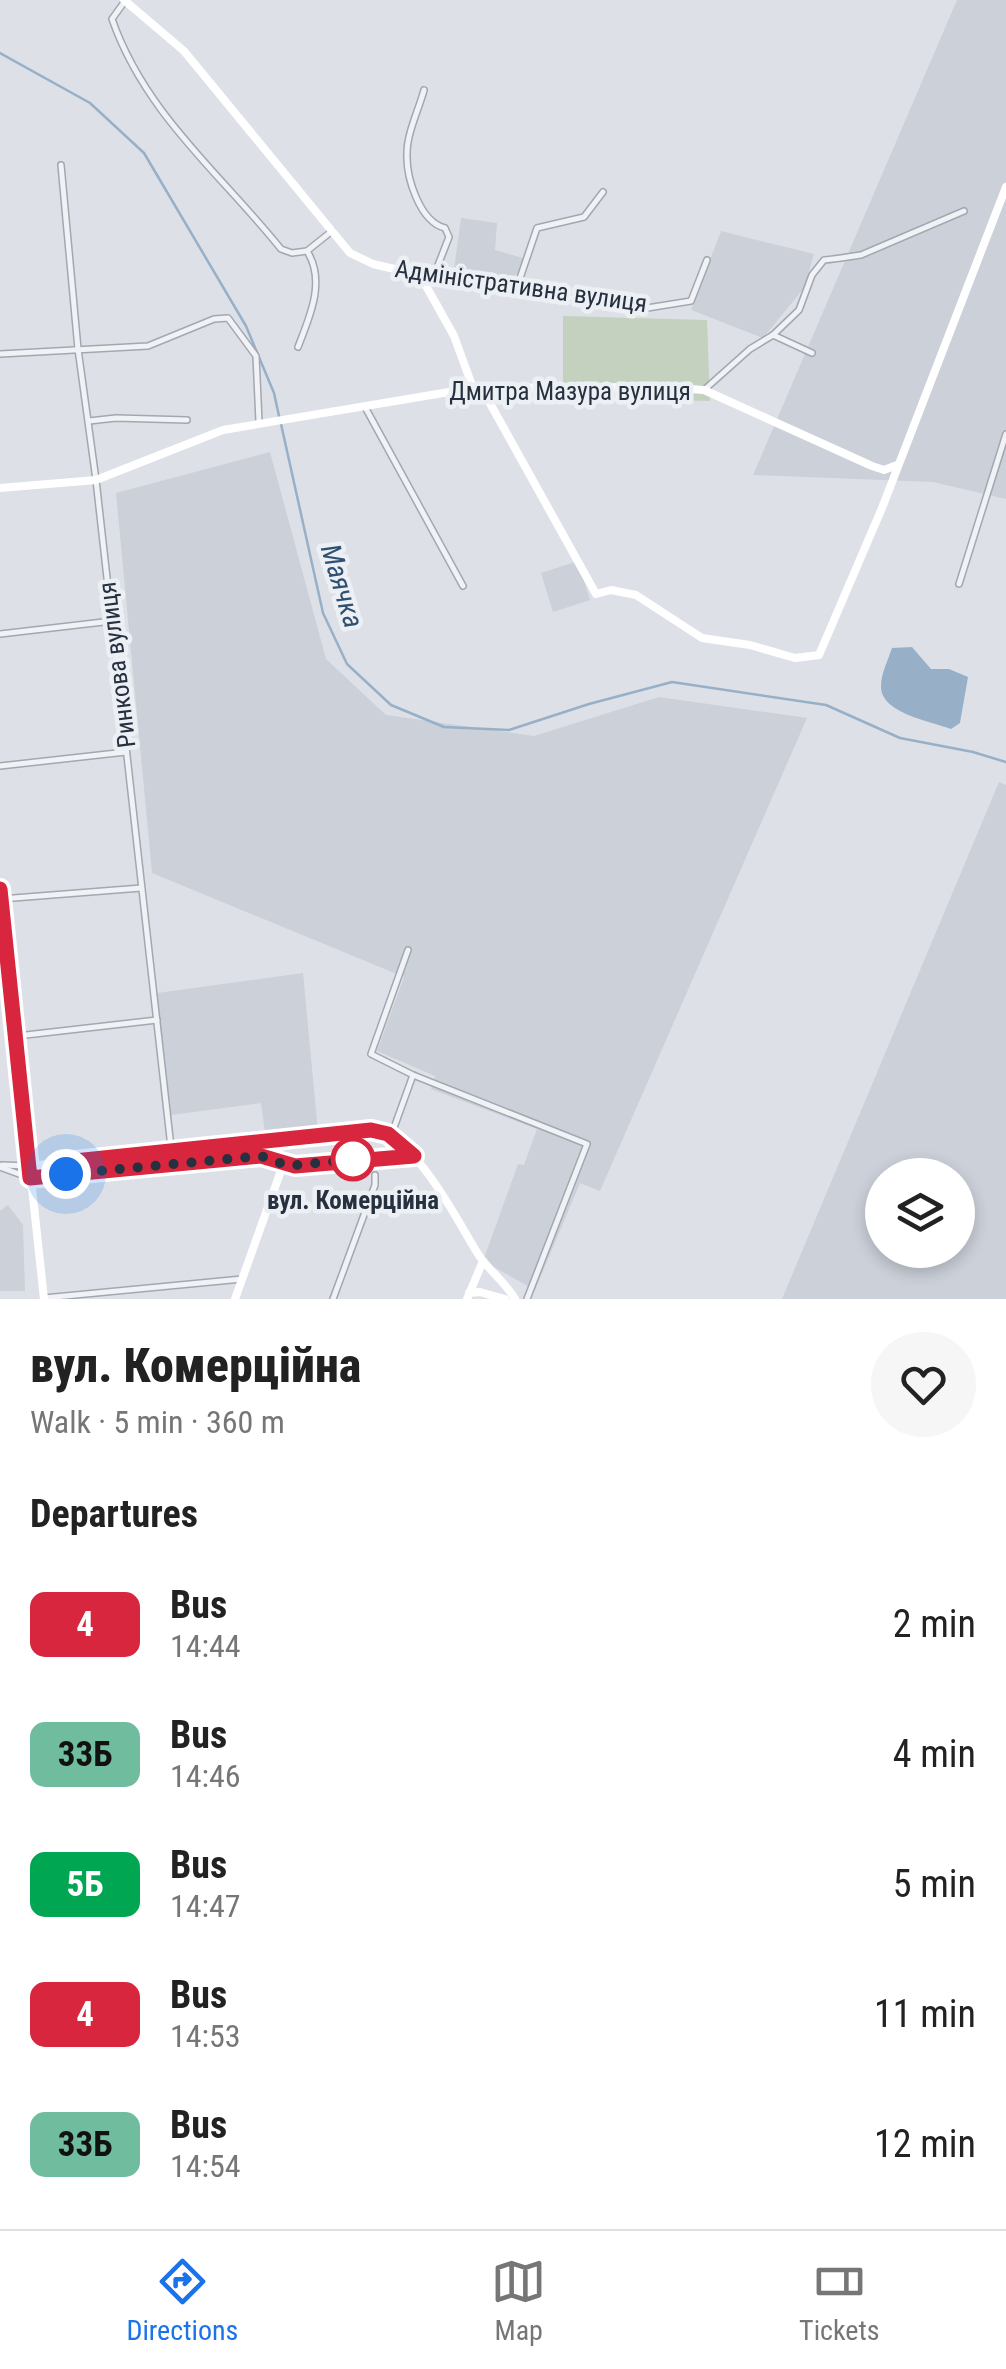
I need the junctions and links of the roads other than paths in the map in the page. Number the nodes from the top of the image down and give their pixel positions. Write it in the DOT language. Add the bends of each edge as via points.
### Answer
graph roads {
  1 [pos="124,1"];
  2 [pos="424,90"];
  3 [pos="61,166"];
  4 [pos="1006,187"];
  5 [pos="603,192"];
  6 [pos="964,211"];
  7 [pos="332,231"];
  8 [pos="307,251"];
  9 [pos="707,260"];
  10 [pos="420,275"];
  11 [pos="433,278"];
  12 [pos="518,284"];
  13 [pos="773,335"];
  14 [pos="298,347"];
  15 [pos="78,349"];
  16 [pos="0,354"];
  17 [pos="812,354"];
  18 [pos="478,388"];
  19 [pos="704,390"];
  20 [pos="363,405"];
  21 [pos="187,420"];
  22 [pos="88,421"];
  23 [pos="262,422"];
  24 [pos="1006,434"];
  25 [pos="896,466"];
  26 [pos="96,480"];
  27 [pos="0,488"];
  28 [pos="958,584"];
  29 [pos="463,586"];
  30 [pos="112,621"];
  31 [pos="0,634"];
  32 [pos="127,752"];
  33 [pos="0,766"];
  34 [pos="142,888"];
  35 [pos="0,894"];
  36 [pos="408,950"];
  37 [pos="157,1020"];
  38 [pos="17,1036"];
  39 [pos="413,1076"];
  40 [pos="391,1136"];
  41 [pos="172,1151"];
  42 [pos="136,1154"];
  43 [pos="414,1156"];
  44 [pos="283,1164"];
  45 [pos="0,1166"];
  46 [pos="29,1166"];
  47 [pos="173,1166"];
  48 [pos="138,1168"];
  49 [pos="374,1175"];
  50 [pos="30,1178"];
  51 [pos="482,1261"];
  52 [pos="242,1279"];
  53 [pos="468,1296"];
  54 [pos="44,1299"];
  55 [pos="235,1299"];
  56 [pos="333,1299"];
  57 [pos="505,1299"];
  58 [pos="515,1299"];
  59 [pos="526,1299"];
  1 -- 7 [label="street, Адміністративна вулиця" via="184,51"];
  1 -- 8 [label="street" via="112,20 118,37 174,129 280,250"];
  2 -- 11 [label="street" via="407,152 425,216 449,237"];
  3 -- 15 [label="street, Ринкова вулиця"];
  4 -- 25 [label="street"];
  5 -- 12 [label="street" via="584,217 537,228"];
  6 -- 13 [label="street" via="861,255 824,260 800,310"];
  7 -- 8 [label="street"];
  7 -- 10 [label="street, Адміністративна вулиця" via="350,253"];
  8 -- 14 [label="street" via="316,264 316,289"];
  9 -- 12 [label="street, Адміністративна вулиця" via="690,301 641,309"];
  10 -- 11 [label="street, Адміністративна вулиця"];
  10 -- 18 [label="street"];
  11 -- 12 [label="street, Адміністративна вулиця"];
  13 -- 17 [label="street"];
  13 -- 19 [label="street"];
  15 -- 16 [label="street"];
  15 -- 22 [label="street, Ринкова вулиця"];
  15 -- 23 [label="street" via="148,346 228,318 256,356"];
  18 -- 19 [label="street, Дмитра Мазура вулиця"];
  18 -- 20 [label="street, Дмитра Мазура вулиця"];
  18 -- 25 [label="street" via="596,594 636,595 702,638 795,658 819,655"];
  19 -- 25 [label="street, Дмитра Мазура вулиця" via="872,466"];
  20 -- 23 [label="street, Дмитра Мазура вулиця"];
  20 -- 29 [label="street"];
  21 -- 22 [label="street"];
  22 -- 26 [label="street, Ринкова вулиця"];
  23 -- 26 [label="street, Дмитра Мазура вулиця" via="222,430"];
  24 -- 28 [label="street"];
  26 -- 27 [label="street, Дмитра Мазура вулиця"];
  26 -- 30 [label="street, Ринкова вулиця"];
  30 -- 31 [label="street"];
  30 -- 32 [label="street, Ринкова вулиця"];
  32 -- 33 [label="street"];
  32 -- 34 [label="street, Ринкова вулиця"];
  34 -- 35 [label="street"];
  34 -- 37 [label="street, Ринкова вулиця"];
  35 -- 38 [label="street"];
  36 -- 39 [label="street" via="371,1054"];
  37 -- 38 [label="street"];
  37 -- 41 [label="street, Ринкова вулиця"];
  38 -- 46 [label="street"];
  39 -- 40 [label="street"];
  39 -- 59 [label="street" via="587,1144"];
  40 -- 41 [label="street" via="364,1131"];
  40 -- 43 [label="street"];
  41 -- 42 [label="street"];
  41 -- 47 [label="street, Ринкова вулиця"];
  42 -- 46 [label="street"];
  42 -- 48 [label="street"];
  43 -- 44 [label="street"];
  43 -- 51 [label="street"];
  44 -- 47 [label="street" via="261,1156"];
  44 -- 52 [label="street"];
  45 -- 46 [label="street"];
  45 -- 50 [label="street"];
  46 -- 50 [label="street"];
  47 -- 48 [label="street"];
  48 -- 50 [label="street"];
  49 -- 56 [label="street"];
  50 -- 54 [label="street"];
  51 -- 53 [label="street"];
  51 -- 58 [label="street"];
  52 -- 54 [label="street"];
  52 -- 55 [label="street"];
  53 -- 57 [label="street"];
}
